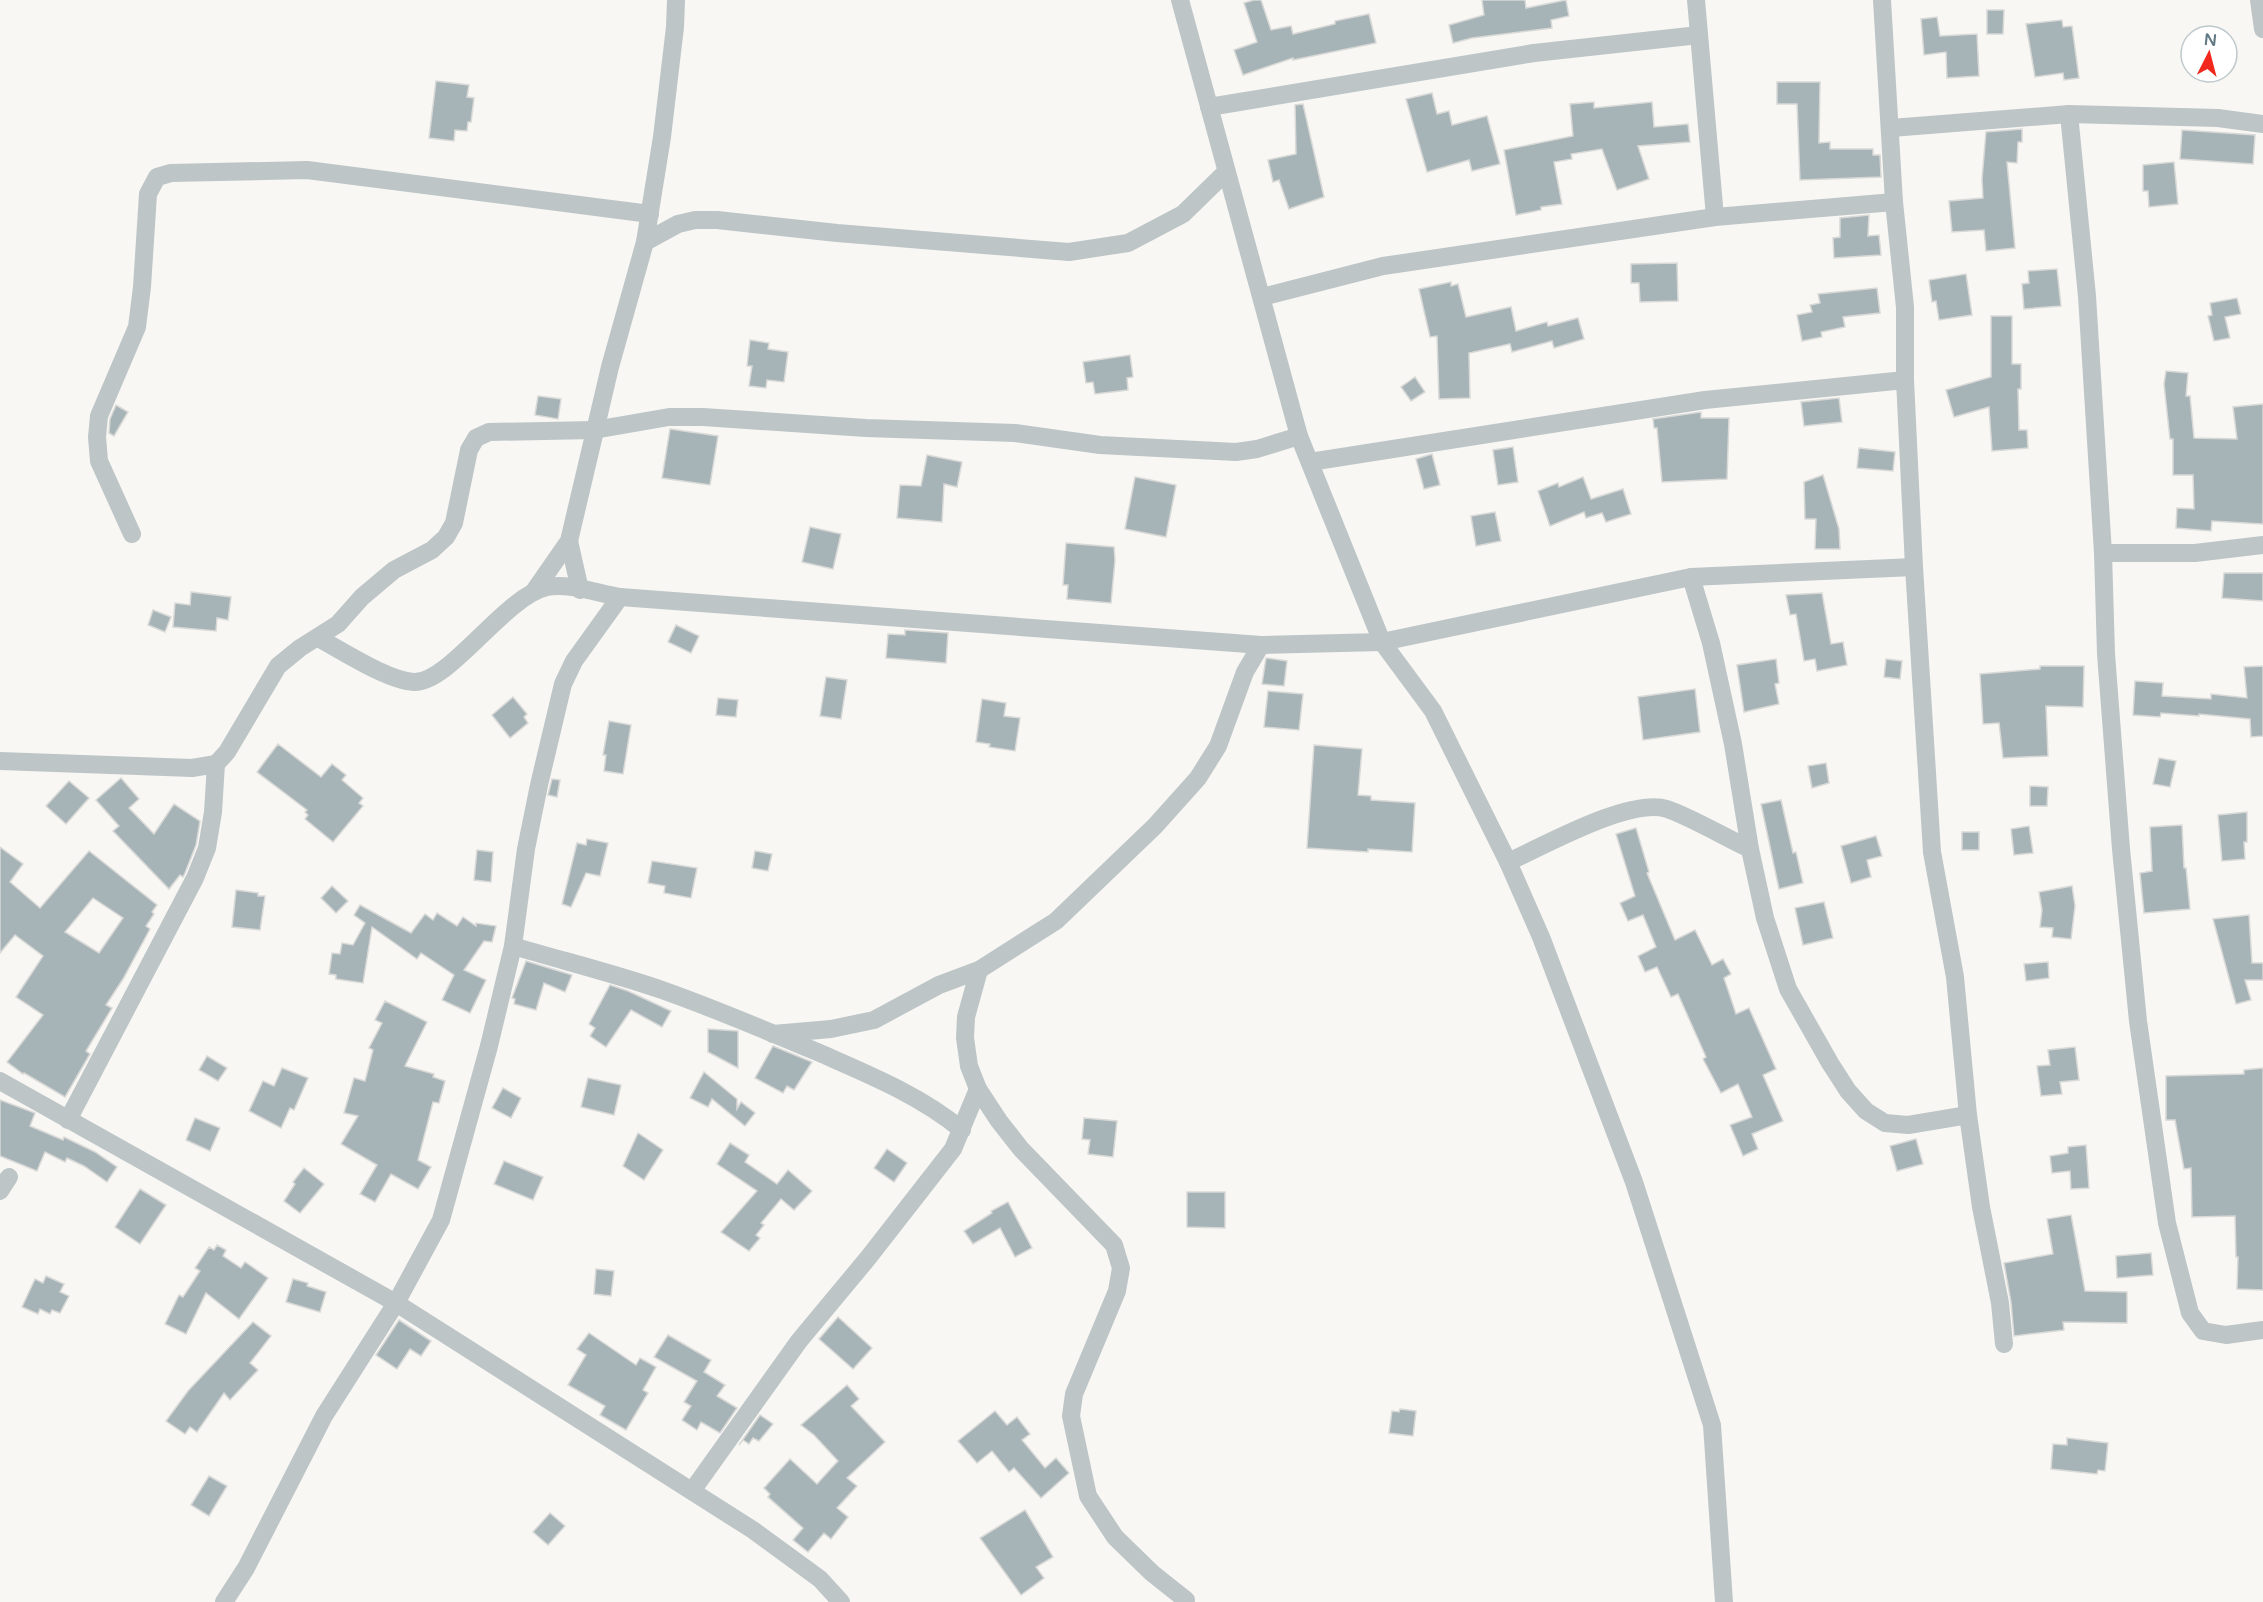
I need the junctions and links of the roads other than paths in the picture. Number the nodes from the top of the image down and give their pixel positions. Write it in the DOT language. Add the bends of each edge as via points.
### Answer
graph roads {
  1 [pos="676,0"];
  2 [pos="1180,0"];
  3 [pos="1696,0"];
  4 [pos="1882,0"];
  5 [pos="2259,0"];
  6 [pos="2263,29"];
  7 [pos="1699,35"];
  8 [pos="1209,107"];
  9 [pos="2069,114"];
  10 [pos="2263,124"];
  11 [pos="1891,128"];
  12 [pos="1226,172"];
  13 [pos="1894,201"];
  14 [pos="650,214"];
  15 [pos="1715,217"];
  16 [pos="645,242"];
  17 [pos="1262,297"];
  18 [pos="1905,381"];
  19 [pos="594,430"];
  20 [pos="1299,436"];
  21 [pos="1310,462"];
  22 [pos="132,534"];
  23 [pos="569,541"];
  24 [pos="2263,545"];
  25 [pos="2103,553"];
  26 [pos="1914,567"];
  27 [pos="1691,577"];
  28 [pos="535,590"];
  29 [pos="580,590"];
  30 [pos="620,597"];
  31 [pos="318,638"];
  32 [pos="1383,642"];
  33 [pos="1261,645"];
  34 [pos="0,761"];
  35 [pos="216,764"];
  36 [pos="1750,849"];
  37 [pos="1508,862"];
  38 [pos="513,946"];
  39 [pos="979,970"];
  40 [pos="773,1034"];
  41 [pos="0,1081"];
  42 [pos="978,1089"];
  43 [pos="1968,1115"];
  44 [pos="68,1120"];
  45 [pos="962,1130"];
  46 [pos="396,1303"];
  47 [pos="2263,1330"];
  48 [pos="2004,1344"];
  49 [pos="692,1491"];
  50 [pos="1186,1600"];
  51 [pos="224,1602"];
  52 [pos="842,1602"];
  53 [pos="1724,1602"];
  1 -- 14 [label="street"];
  2 -- 8 [label="street"];
  3 -- 7 [label="street"];
  4 -- 11 [label="street"];
  5 -- 6 [label="street"];
  7 -- 8 [label="street" via="1534,53"];
  7 -- 15 [label="street"];
  8 -- 12 [label="street"];
  9 -- 10 [label="street" via="2218,118"];
  9 -- 11 [label="street"];
  9 -- 25 [label="street" via="2087,296"];
  11 -- 13 [label="street"];
  12 -- 16 [label="street" via="1183,214 1128,243 1069,252 717,220 678,224"];
  12 -- 17 [label="street"];
  13 -- 15 [label="street"];
  13 -- 18 [label="street" via="1905,307"];
  14 -- 16 [label="street"];
  14 -- 22 [label="street" via="308,170 171,173 157,177 148,194 137,327 99,416 97,437 99,461"];
  15 -- 17 [label="street" via="1383,266"];
  16 -- 19 [label="street"];
  17 -- 20 [label="street"];
  18 -- 21 [label="street" via="1705,400"];
  18 -- 26 [label="street"];
  19 -- 20 [label="street" via="669,417 703,417 1015,433 1100,445 1236,452"];
  19 -- 23 [label="street"];
  19 -- 31 [label="street" via="489,432 476,438 469,450 454,523 446,537 432,550 394,570"];
  20 -- 21 [label="street"];
  21 -- 32 [label="street"];
  23 -- 28 [label="street"];
  23 -- 29 [label="street"];
  24 -- 25 [label="street" via="2195,553"];
  25 -- 47 [label="street" via="2106,654 2123,872 2138,1021 2167,1223 2190,1313 2203,1331 2226,1335"];
  26 -- 27 [label="street"];
  26 -- 43 [label="street" via="1932,852 1955,977"];
  27 -- 32 [label="street"];
  27 -- 36 [label="street" via="1711,643 1733,744"];
  28 -- 29 [label="street"];
  28 -- 31 [label="street" via="434,677 416,682 398,680"];
  29 -- 30 [label="street"];
  30 -- 33 [label="street"];
  30 -- 38 [label="street" via="574,661 563,684 526,849"];
  31 -- 35 [label="street" via="278,666"];
  32 -- 33 [label="street"];
  32 -- 37 [label="street" via="1433,711"];
  33 -- 39 [label="street" via="1245,672 1218,746 1198,778 1155,826 1056,921"];
  34 -- 35 [label="street" via="192,768"];
  35 -- 44 [label="street" via="207,848 195,878"];
  36 -- 37 [label="street" via="1666,808 1645,806 1618,812"];
  36 -- 43 [label="street" via="1765,918 1788,989 1848,1091 1866,1111 1885,1123 1908,1125"];
  37 -- 53 [label="street" via="1541,937 1634,1182 1712,1425"];
  38 -- 40 [label="street" via="661,990"];
  38 -- 46 [label="street" via="441,1220"];
  39 -- 40 [label="street" via="939,985 874,1020 831,1029"];
  39 -- 42 [label="street" via="966,1017 965,1038 969,1066"];
  40 -- 45 [label="street" via="898,1090 940,1112"];
  41 -- 44 [label="street"];
  42 -- 45 [label="street"];
  42 -- 50 [label="street" via="1021,1149 1114,1245 1121,1268 1117,1291 1074,1394 1071,1416 1079,1459 1088,1496 1100,1518 1152,1573"];
  43 -- 48 [label="street"];
  44 -- 46 [label="street"];
  45 -- 49 [label="street" via="932,1179 799,1341"];
  46 -- 49 [label="street"];
  46 -- 51 [label="street" via="324,1416 246,1568"];
  49 -- 52 [label="street" via="820,1579"];
}
